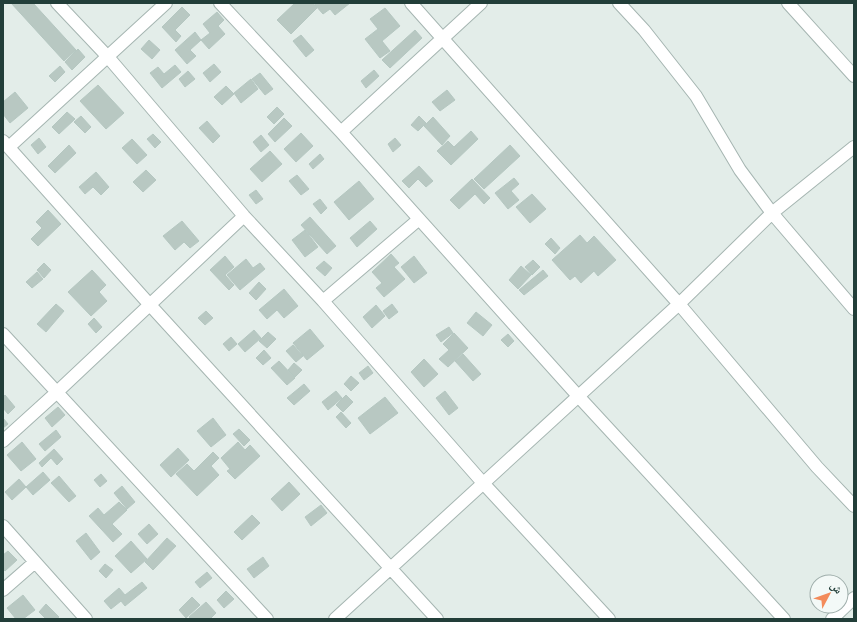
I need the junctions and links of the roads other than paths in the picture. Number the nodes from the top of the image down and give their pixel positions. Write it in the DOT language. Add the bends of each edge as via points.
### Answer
graph roads {
  1 [pos="57,3"];
  2 [pos="166,3"];
  3 [pos="220,3"];
  4 [pos="411,3"];
  5 [pos="480,3"];
  6 [pos="619,3"];
  7 [pos="788,3"];
  8 [pos="442,38"];
  9 [pos="108,57"];
  10 [pos="854,76"];
  11 [pos="341,132"];
  12 [pos="6,144"];
  13 [pos="854,147"];
  14 [pos="772,213"];
  15 [pos="244,216"];
  16 [pos="418,220"];
  17 [pos="323,301"];
  18 [pos="679,304"];
  19 [pos="150,305"];
  20 [pos="854,309"];
  21 [pos="3,334"];
  22 [pos="56,393"];
  23 [pos="579,397"];
  24 [pos="3,441"];
  25 [pos="482,483"];
  26 [pos="854,506"];
  27 [pos="3,526"];
  28 [pos="35,562"];
  29 [pos="390,568"];
  30 [pos="3,590"];
  31 [pos="854,598"];
  32 [pos="86,619"];
  33 [pos="267,619"];
  34 [pos="335,619"];
  35 [pos="437,619"];
  36 [pos="609,619"];
  37 [pos="784,619"];
  38 [pos="832,619"];
  1 -- 9 [label="street"];
  2 -- 9 [label="street"];
  3 -- 11 [label="street"];
  4 -- 8 [label="street"];
  5 -- 8 [label="street"];
  6 -- 14 [label="street" via="644,30 696,96 740,170"];
  7 -- 10 [label="street"];
  8 -- 11 [label="street"];
  8 -- 18 [label="street"];
  9 -- 12 [label="street"];
  9 -- 15 [label="street"];
  11 -- 16 [label="street"];
  12 -- 19 [label="street"];
  13 -- 14 [label="street"];
  14 -- 18 [label="street"];
  14 -- 20 [label="street"];
  15 -- 17 [label="street"];
  15 -- 19 [label="street"];
  16 -- 17 [label="street"];
  16 -- 23 [label="street"];
  17 -- 25 [label="street"];
  18 -- 23 [label="street"];
  18 -- 26 [label="street" via="817,467"];
  19 -- 22 [label="street"];
  19 -- 29 [label="street"];
  21 -- 22 [label="street"];
  22 -- 24 [label="street"];
  22 -- 33 [label="street"];
  23 -- 25 [label="street"];
  23 -- 37 [label="street"];
  25 -- 29 [label="street"];
  25 -- 36 [label="street"];
  27 -- 28 [label="street"];
  28 -- 30 [label="street"];
  28 -- 32 [label="street"];
  29 -- 34 [label="street"];
  29 -- 35 [label="street"];
  31 -- 38 [label="street"];
}
